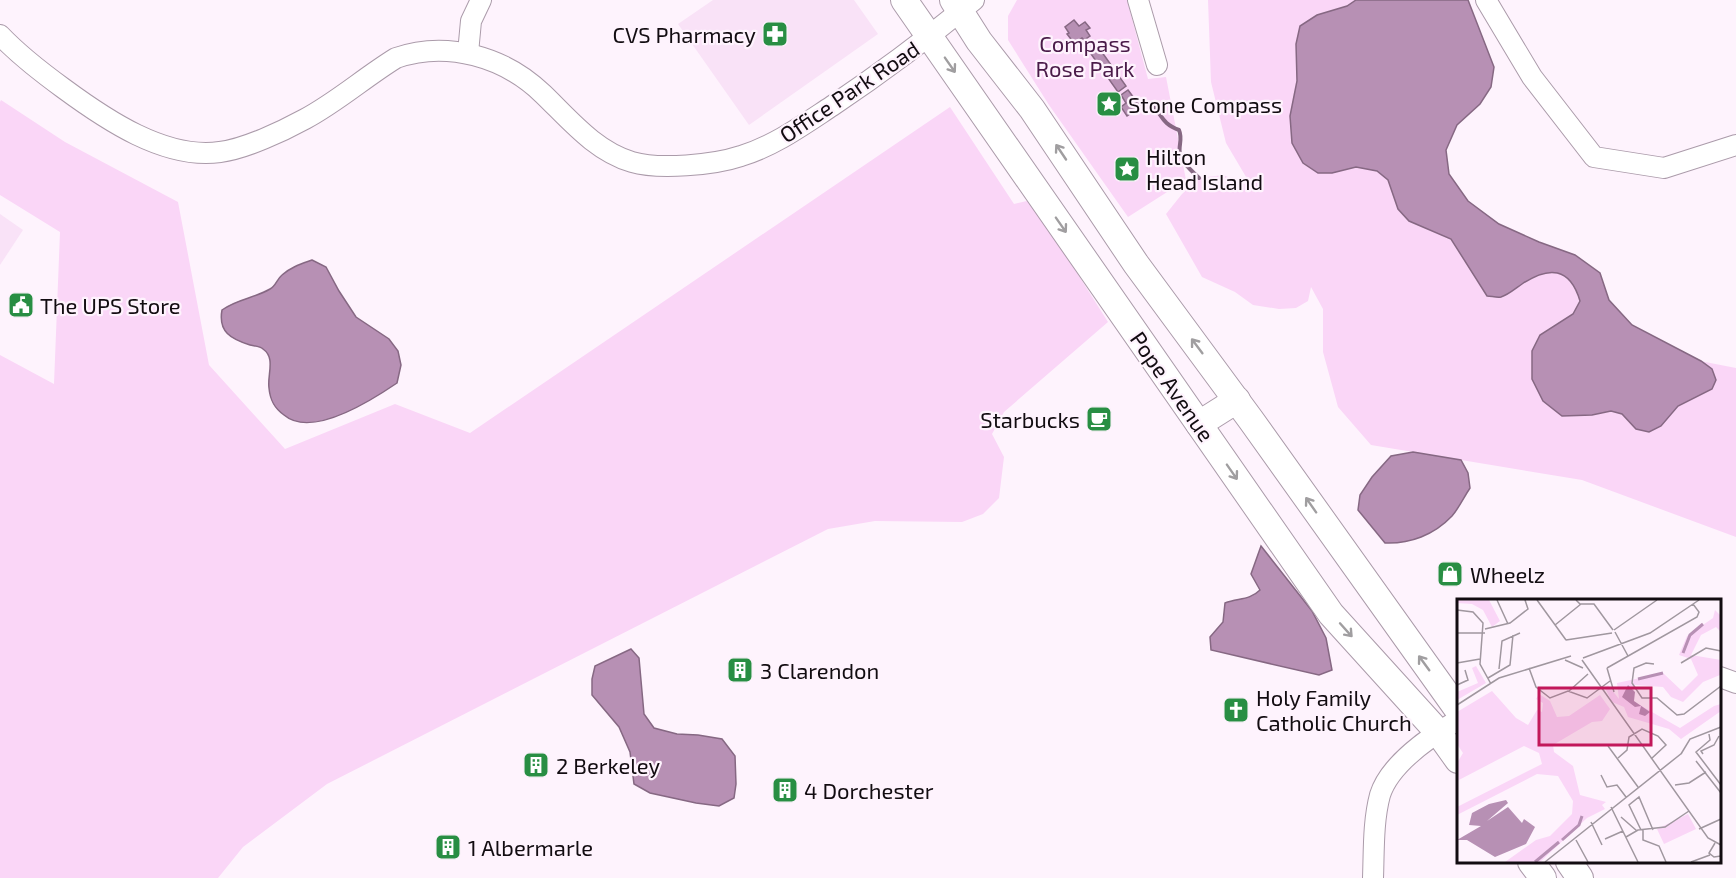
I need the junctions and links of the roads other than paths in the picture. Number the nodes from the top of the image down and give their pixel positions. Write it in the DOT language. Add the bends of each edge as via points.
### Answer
graph roads {
  1 [pos="481,0"];
  2 [pos="904,0"];
  3 [pos="1138,0"];
  4 [pos="1486,0"];
  5 [pos="962,4"];
  6 [pos="0,36"];
  7 [pos="929,36"];
  8 [pos="468,53"];
  9 [pos="1157,65"];
  10 [pos="1736,145"];
  11 [pos="1237,400"];
  12 [pos="1199,424"];
  13 [pos="1721,678"];
  14 [pos="1736,683"];
  15 [pos="1457,709"];
  16 [pos="1448,726"];
  17 [pos="1457,757"];
  18 [pos="1533,863"];
  19 [pos="1570,863"];
  20 [pos="1373,878"];
  21 [pos="1543,878"];
  22 [pos="1581,878"];
  1 -- 8 [label="street" via="471,21"];
  2 -- 7 [label="main road, Pope Avenue"];
  3 -- 9 [label="street"];
  4 -- 10 [label="street" via="1532,77 1593,157 1664,168"];
  5 -- 7 [label="street, Office Park Road"];
  11 -- 5 [label="main road, Pope Avenue, one-way" via="1136,264 1032,109 979,41"];
  6 -- 8 [label="street, Office Park Road" via="44,74 123,128 153,142 204,152 232,150 305,119 396,58 423,52"];
  7 -- 8 [label="street, Office Park Road" via="785,137 740,156 660,166 616,156 592,141 542,92 512,71"];
  7 -- 12 [label="main road, Pope Avenue, one-way"];
  11 -- 12 [label="main road"];
  15 -- 11 [label="main road, Pope Avenue, one-way"];
  12 -- 16 [label="main road, Pope Avenue, one-way" via="1331,614"];
  13 -- 14 [label="street"];
  16 -- 17 [label="main road, Pope Avenue"];
  16 -- 20 [label="street" via="1398,764 1380,794"];
  18 -- 21 [label="main road"];
  19 -- 22 [label="main road"];
}
